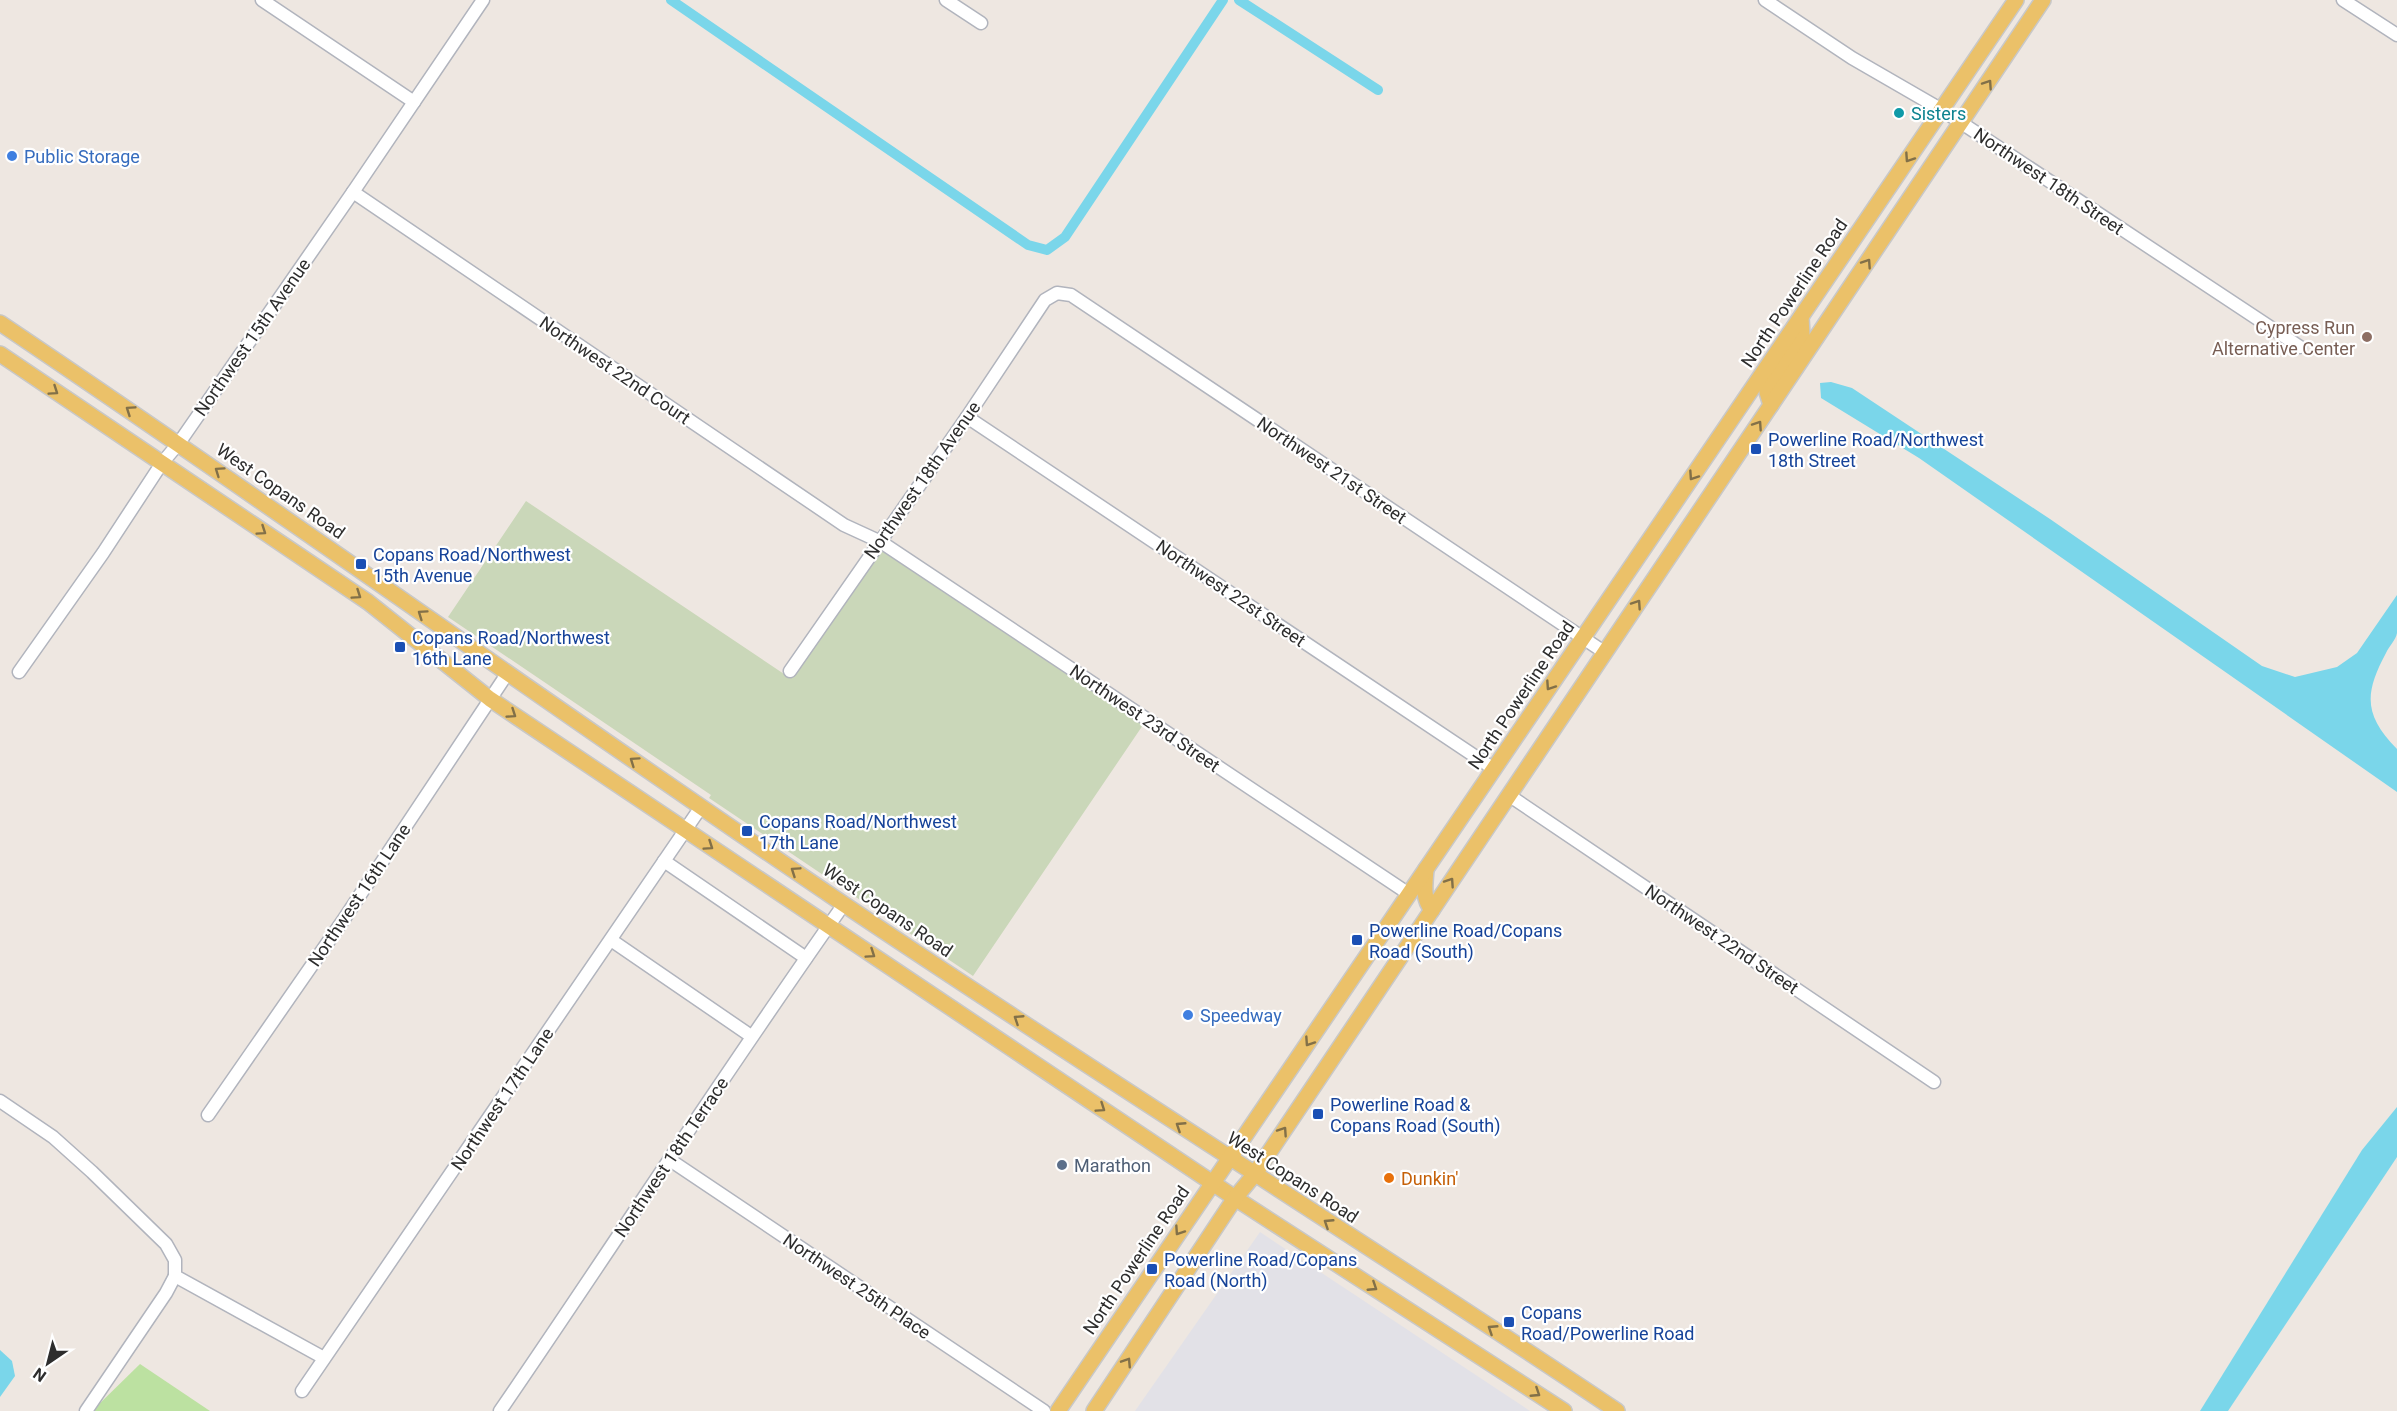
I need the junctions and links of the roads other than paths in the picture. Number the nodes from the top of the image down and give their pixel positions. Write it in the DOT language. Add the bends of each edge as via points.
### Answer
graph roads {
  1 [pos="262,0"];
  2 [pos="483,0"];
  3 [pos="946,0"];
  4 [pos="1765,0"];
  5 [pos="2016,0"];
  6 [pos="2043,0"];
  7 [pos="2343,0"];
  8 [pos="981,23"];
  9 [pos="2397,35"];
  10 [pos="414,102"];
  11 [pos="1942,110"];
  12 [pos="1962,123"];
  13 [pos="353,192"];
  14 [pos="1057,292"];
  15 [pos="1801,317"];
  16 [pos="0,323"];
  17 [pos="2300,347"];
  18 [pos="0,354"];
  19 [pos="1771,405"];
  20 [pos="968,417"];
  21 [pos="179,442"];
  22 [pos="162,464"];
  23 [pos="881,542"];
  24 [pos="1583,638"];
  25 [pos="1604,652"];
  26 [pos="790,671"];
  27 [pos="19,672"];
  28 [pos="507,674"];
  29 [pos="490,699"];
  30 [pos="1494,769"];
  31 [pos="1509,796"];
  32 [pos="701,807"];
  33 [pos="685,830"];
  34 [pos="664,861"];
  35 [pos="1425,869"];
  36 [pos="1409,894"];
  37 [pos="844,904"];
  38 [pos="1432,910"];
  39 [pos="828,926"];
  40 [pos="611,940"];
  41 [pos="806,958"];
  42 [pos="751,1036"];
  43 [pos="1934,1082"];
  44 [pos="0,1101"];
  45 [pos="208,1115"];
  46 [pos="1229,1159"];
  47 [pos="670,1161"];
  48 [pos="1254,1175"];
  49 [pos="1211,1182"];
  50 [pos="1235,1198"];
  51 [pos="176,1276"];
  52 [pos="324,1358"];
  53 [pos="302,1391"];
  54 [pos="86,1411"];
  55 [pos="500,1411"];
  56 [pos="1044,1411"];
  57 [pos="1058,1411"];
  58 [pos="1094,1411"];
  59 [pos="1564,1411"];
  60 [pos="1617,1411"];
  1 -- 10 [label="street"];
  2 -- 10 [label="street, Northwest 15th Avenue"];
  3 -- 8 [label="street"];
  4 -- 11 [label="street, Northwest 18th Street" via="1852,58"];
  5 -- 11 [label="main road, North Powerline Road"];
  12 -- 6 [label="main road, one-way"];
  7 -- 9 [label="street"];
  10 -- 13 [label="street, Northwest 15th Avenue"];
  11 -- 12 [label="street, Northwest 18th Street"];
  11 -- 15 [label="main road, North Powerline Road, one-way"];
  12 -- 17 [label="street, Northwest 18th Street"];
  19 -- 12 [label="main road, one-way"];
  13 -- 21 [label="street, Northwest 15th Avenue"];
  13 -- 23 [label="street, Northwest 22nd Court" via="844,525"];
  14 -- 20 [label="street, Northwest 18th Avenue" via="1045,300"];
  14 -- 24 [label="street, Northwest 21st Street" via="1071,295"];
  15 -- 19 [label="main road" via="1802,335 1768,385"];
  15 -- 24 [label="main road, North Powerline Road, one-way"];
  21 -- 16 [label="main road, West Copans Road, one-way"];
  18 -- 22 [label="main road, one-way"];
  25 -- 19 [label="main road, one-way"];
  20 -- 23 [label="street, Northwest 18th Avenue"];
  20 -- 30 [label="street, Northwest 22st Street"];
  21 -- 22 [label="street, Northwest 15th Avenue"];
  28 -- 21 [label="main road, West Copans Road, one-way"];
  22 -- 27 [label="street, Northwest 15th Avenue"];
  22 -- 29 [label="main road, one-way" via="368,602"];
  23 -- 26 [label="street, Northwest 18th Avenue"];
  23 -- 36 [label="street, Northwest 23rd Street"];
  24 -- 25 [label="street, Northwest 21st Street"];
  24 -- 30 [label="main road, North Powerline Road, one-way"];
  25 -- 31 [label="main road"];
  28 -- 29 [label="street, Northwest 16th Lane"];
  32 -- 28 [label="main road, West Copans Road, one-way"];
  29 -- 33 [label="main road, one-way"];
  29 -- 45 [label="street, Northwest 16th Lane"];
  30 -- 35 [label="main road, North Powerline Road"];
  38 -- 31 [label="main road, one-way"];
  31 -- 43 [label="street, Northwest 22nd Street"];
  32 -- 33 [label="street, Northwest 17th Lane"];
  37 -- 32 [label="main road, West Copans Road, one-way"];
  33 -- 34 [label="street, Northwest 17th Lane"];
  33 -- 39 [label="main road, one-way"];
  34 -- 40 [label="street, Northwest 17th Lane"];
  34 -- 41 [label="street"];
  35 -- 36 [label="main road, North Powerline Road"];
  35 -- 38 [label="main road" via="1424,895"];
  36 -- 46 [label="main road, North Powerline Road, one-way"];
  37 -- 39 [label="street, Northwest 18th Terrace"];
  46 -- 37 [label="main road, West Copans Road, one-way"];
  48 -- 38 [label="main road, one-way"];
  39 -- 41 [label="street, Northwest 18th Terrace"];
  39 -- 49 [label="main road, one-way"];
  40 -- 42 [label="street"];
  40 -- 52 [label="street, Northwest 17th Lane"];
  41 -- 42 [label="street, Northwest 18th Terrace"];
  42 -- 47 [label="street, Northwest 18th Terrace"];
  44 -- 51 [label="street" via="53,1137 166,1244 175,1260"];
  46 -- 48 [label="main road, West Copans Road"];
  46 -- 49 [label="main road, North Powerline Road"];
  47 -- 55 [label="street, Northwest 18th Terrace"];
  47 -- 56 [label="street, Northwest 25th Place"];
  48 -- 50 [label="main road"];
  60 -- 48 [label="main road, West Copans Road, one-way"];
  49 -- 50 [label="main road"];
  49 -- 57 [label="main road, North Powerline Road, one-way"];
  58 -- 50 [label="main road, one-way"];
  50 -- 59 [label="main road, one-way"];
  51 -- 52 [label="street"];
  51 -- 54 [label="street"];
  52 -- 53 [label="street, Northwest 17th Lane"];
}
